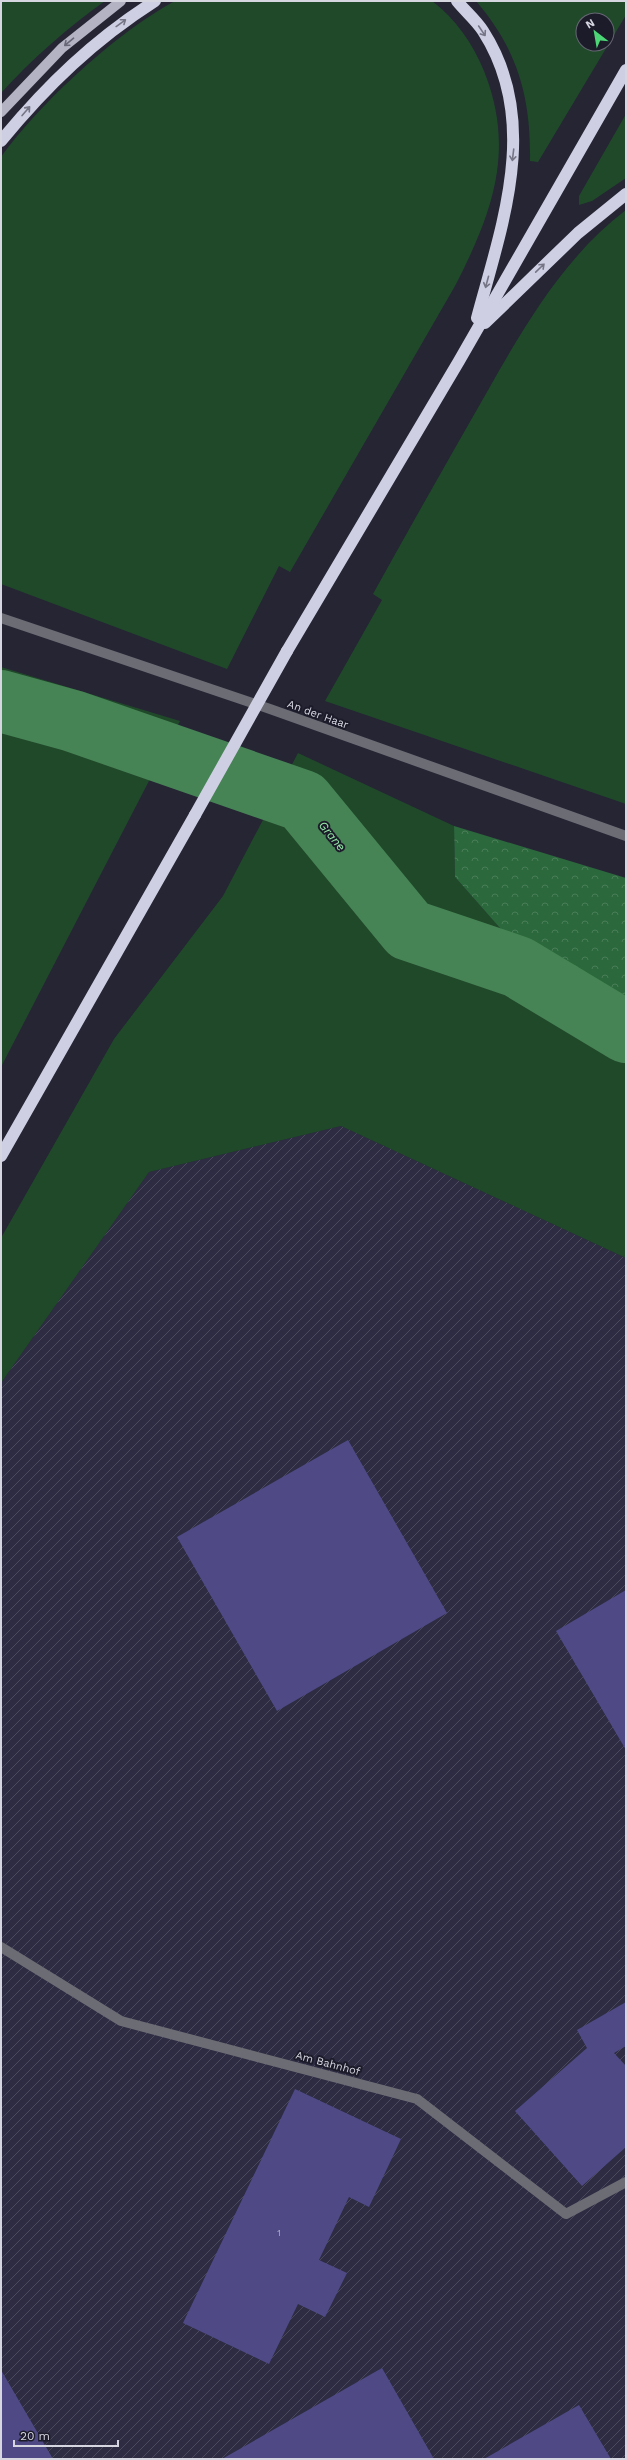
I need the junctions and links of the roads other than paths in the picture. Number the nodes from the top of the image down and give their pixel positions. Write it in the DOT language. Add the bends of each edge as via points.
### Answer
graph roads {
  1 [pos="122,1"];
  2 [pos="155,1"];
  3 [pos="457,1"];
  4 [pos="626,70"];
  5 [pos="1,112"];
  6 [pos="1,141"];
  7 [pos="626,194"];
  8 [pos="473,335"];
  9 [pos="1,618"];
  10 [pos="626,836"];
  11 [pos="1,1156"];
  12 [pos="1,1947"];
  13 [pos="626,2182"];
  1 -- 5 [label="main road, one-way" via="62,48"];
  6 -- 2 [label="highway, one-way" via="71,64 120,23"];
  3 -- 8 [label="highway, one-way" via="483,31 505,81 512,110 515,142 501,230"];
  4 -- 8 [label="highway"];
  8 -- 7 [label="highway, one-way" via="567,242"];
  8 -- 11 [label="highway, bridge" via="287,651"];
  9 -- 10 [label="street, An der Haar" via="248,702"];
  12 -- 13 [label="street, Am Bahnhof" via="121,2022 417,2099 566,2214"];
}
